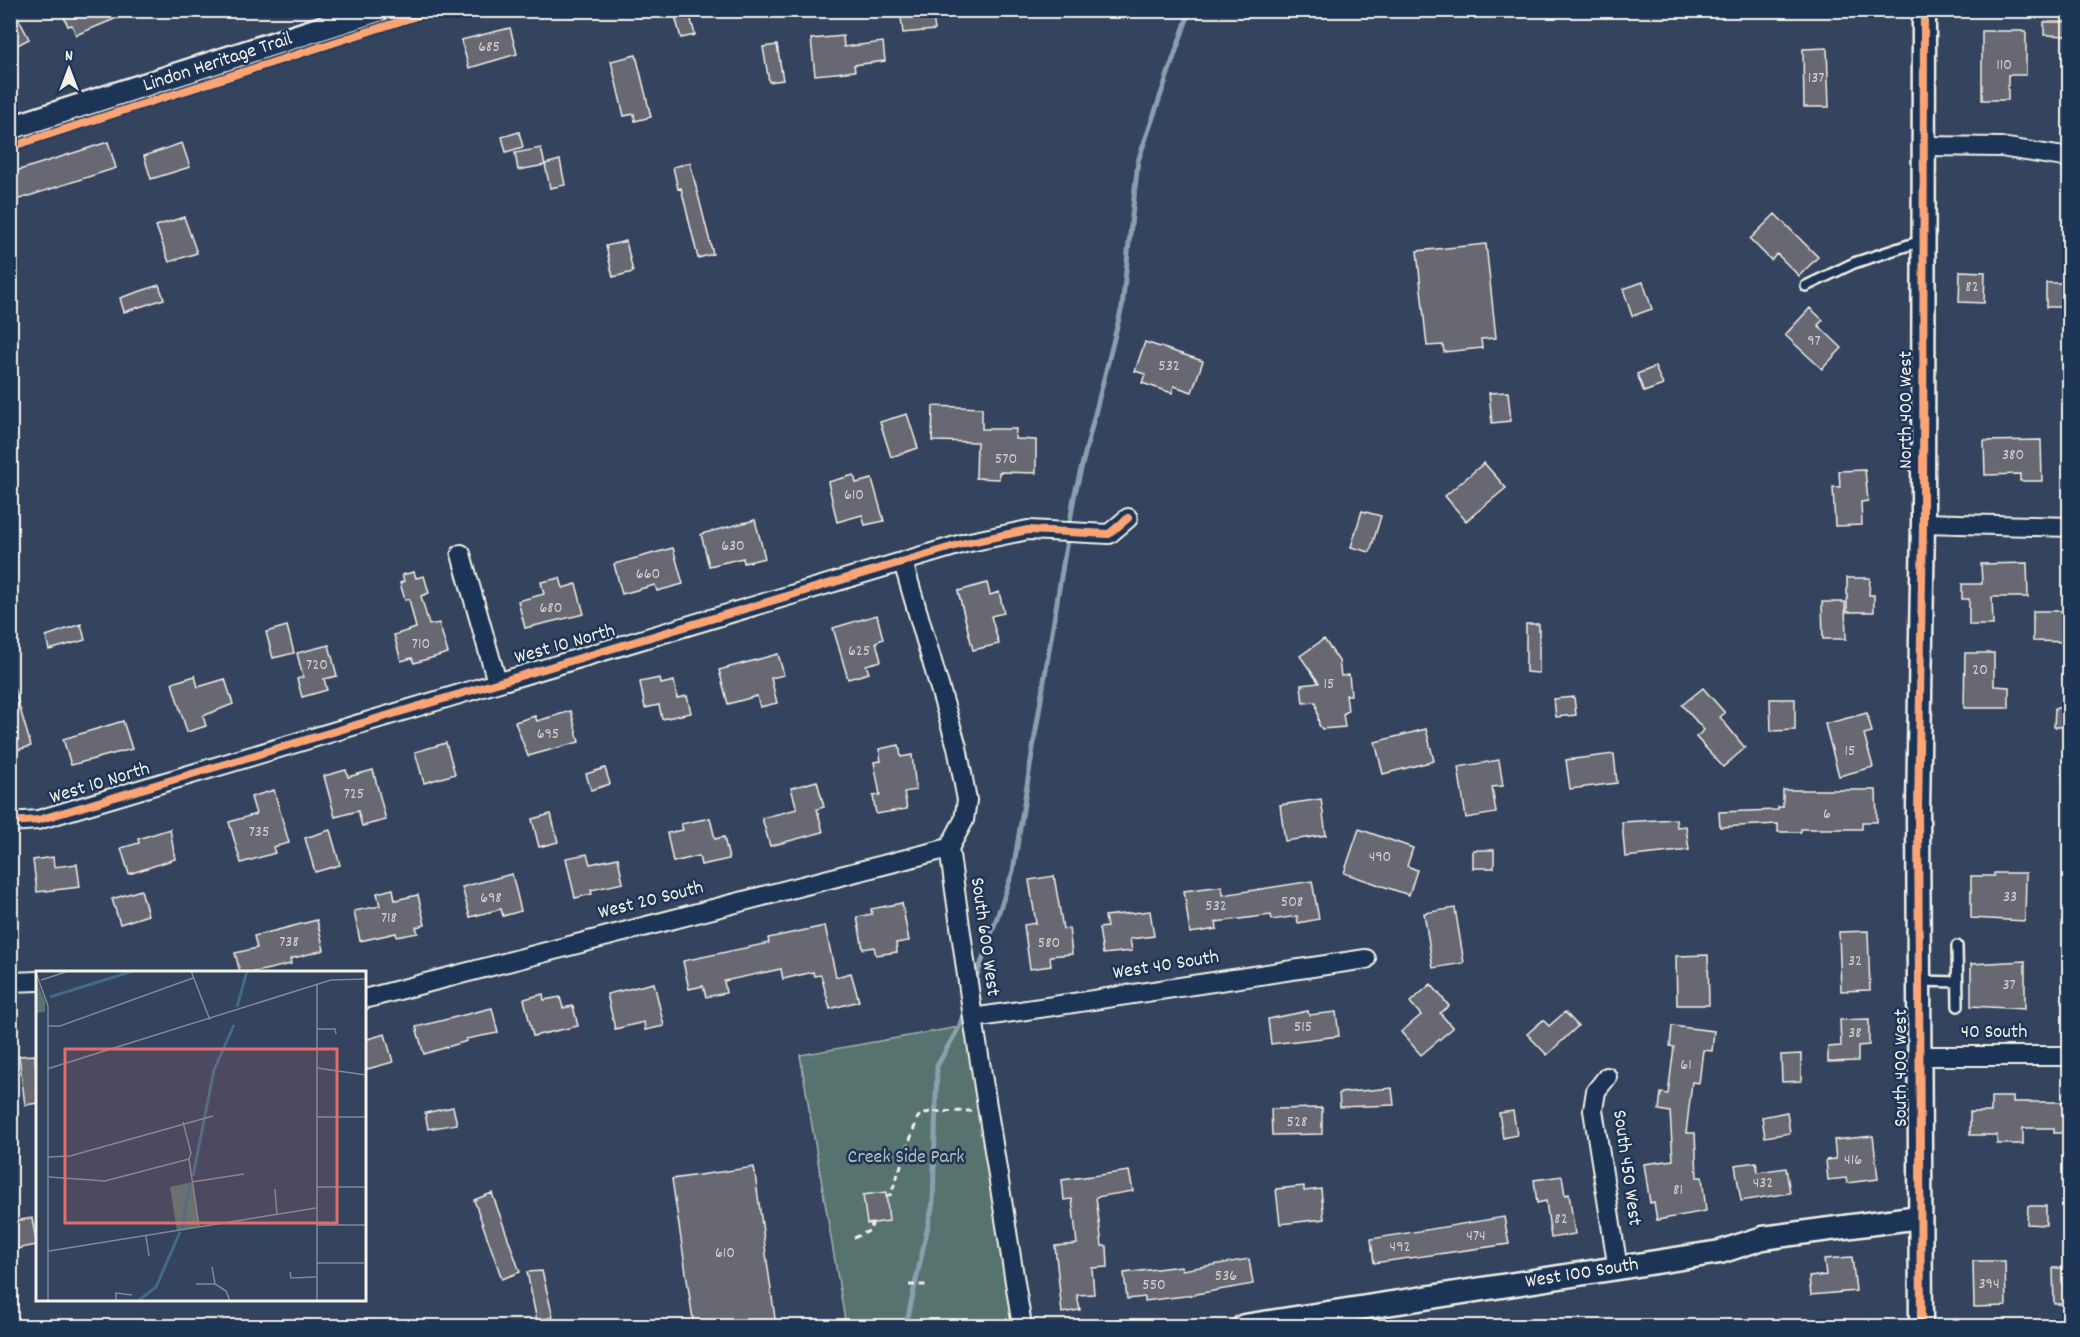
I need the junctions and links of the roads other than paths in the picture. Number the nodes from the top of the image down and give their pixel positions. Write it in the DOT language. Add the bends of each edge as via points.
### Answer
graph roads {
  1 [pos="378,10"];
  2 [pos="1924,10"];
  3 [pos="10,128"];
  4 [pos="1924,146"];
  5 [pos="2070,158"];
  6 [pos="1924,240"];
  7 [pos="1806,286"];
  8 [pos="1128,518"];
  9 [pos="1923,524"];
  10 [pos="2070,527"];
  11 [pos="461,554"];
  12 [pos="903,562"];
  13 [pos="497,682"];
  14 [pos="1918,810"];
  15 [pos="10,822"];
  16 [pos="949,848"];
  17 [pos="1957,946"];
  18 [pos="1366,959"];
  19 [pos="36,981"];
  20 [pos="1919,981"];
  21 [pos="10,982"];
  22 [pos="1958,982"];
  23 [pos="366,998"];
  24 [pos="1958,1006"];
  25 [pos="973,1018"];
  26 [pos="1919,1056"];
  27 [pos="2070,1056"];
  28 [pos="1607,1077"];
  29 [pos="1919,1217"];
  30 [pos="1618,1269"];
  31 [pos="1022,1326"];
  32 [pos="1244,1326"];
  33 [pos="1921,1326"];
  1 -- 3 [label="street"];
  2 -- 4 [label="street, North 400 West"];
  4 -- 5 [label="street" via="2001,147"];
  4 -- 6 [label="street, North 400 West"];
  6 -- 7 [label="lane" via="1854,263"];
  6 -- 9 [label="street, North 400 West"];
  8 -- 12 [label="street, West 10 North" via="1109,534 1028,530 965,543"];
  9 -- 10 [label="street"];
  9 -- 14 [label="street, North 400 West"];
  11 -- 13 [label="street"];
  12 -- 13 [label="street, West 10 North"];
  12 -- 16 [label="street" via="957,747 967,800 964,820"];
  13 -- 15 [label="street, West 10 North" via="38,820"];
  14 -- 20 [label="street, South 400 West"];
  16 -- 23 [label="street, West 20 South"];
  16 -- 25 [label="street, South 600 West"];
  17 -- 22 [label="lane"];
  18 -- 25 [label="street, West 40 South"];
  19 -- 21 [label="street"];
  20 -- 22 [label="lane"];
  20 -- 26 [label="street, South 400 West"];
  22 -- 24 [label="lane"];
  25 -- 31 [label="street, South 600 West"];
  26 -- 27 [label="street, 40 South"];
  26 -- 29 [label="street, South 400 West"];
  28 -- 30 [label="street, South 450 West" via="1596,1091 1593,1110"];
  29 -- 30 [label="street, West 100 South" via="1763,1238 1720,1252"];
  29 -- 33 [label="street, South 400 West"];
  30 -- 32 [label="street, West 100 South"];
}
